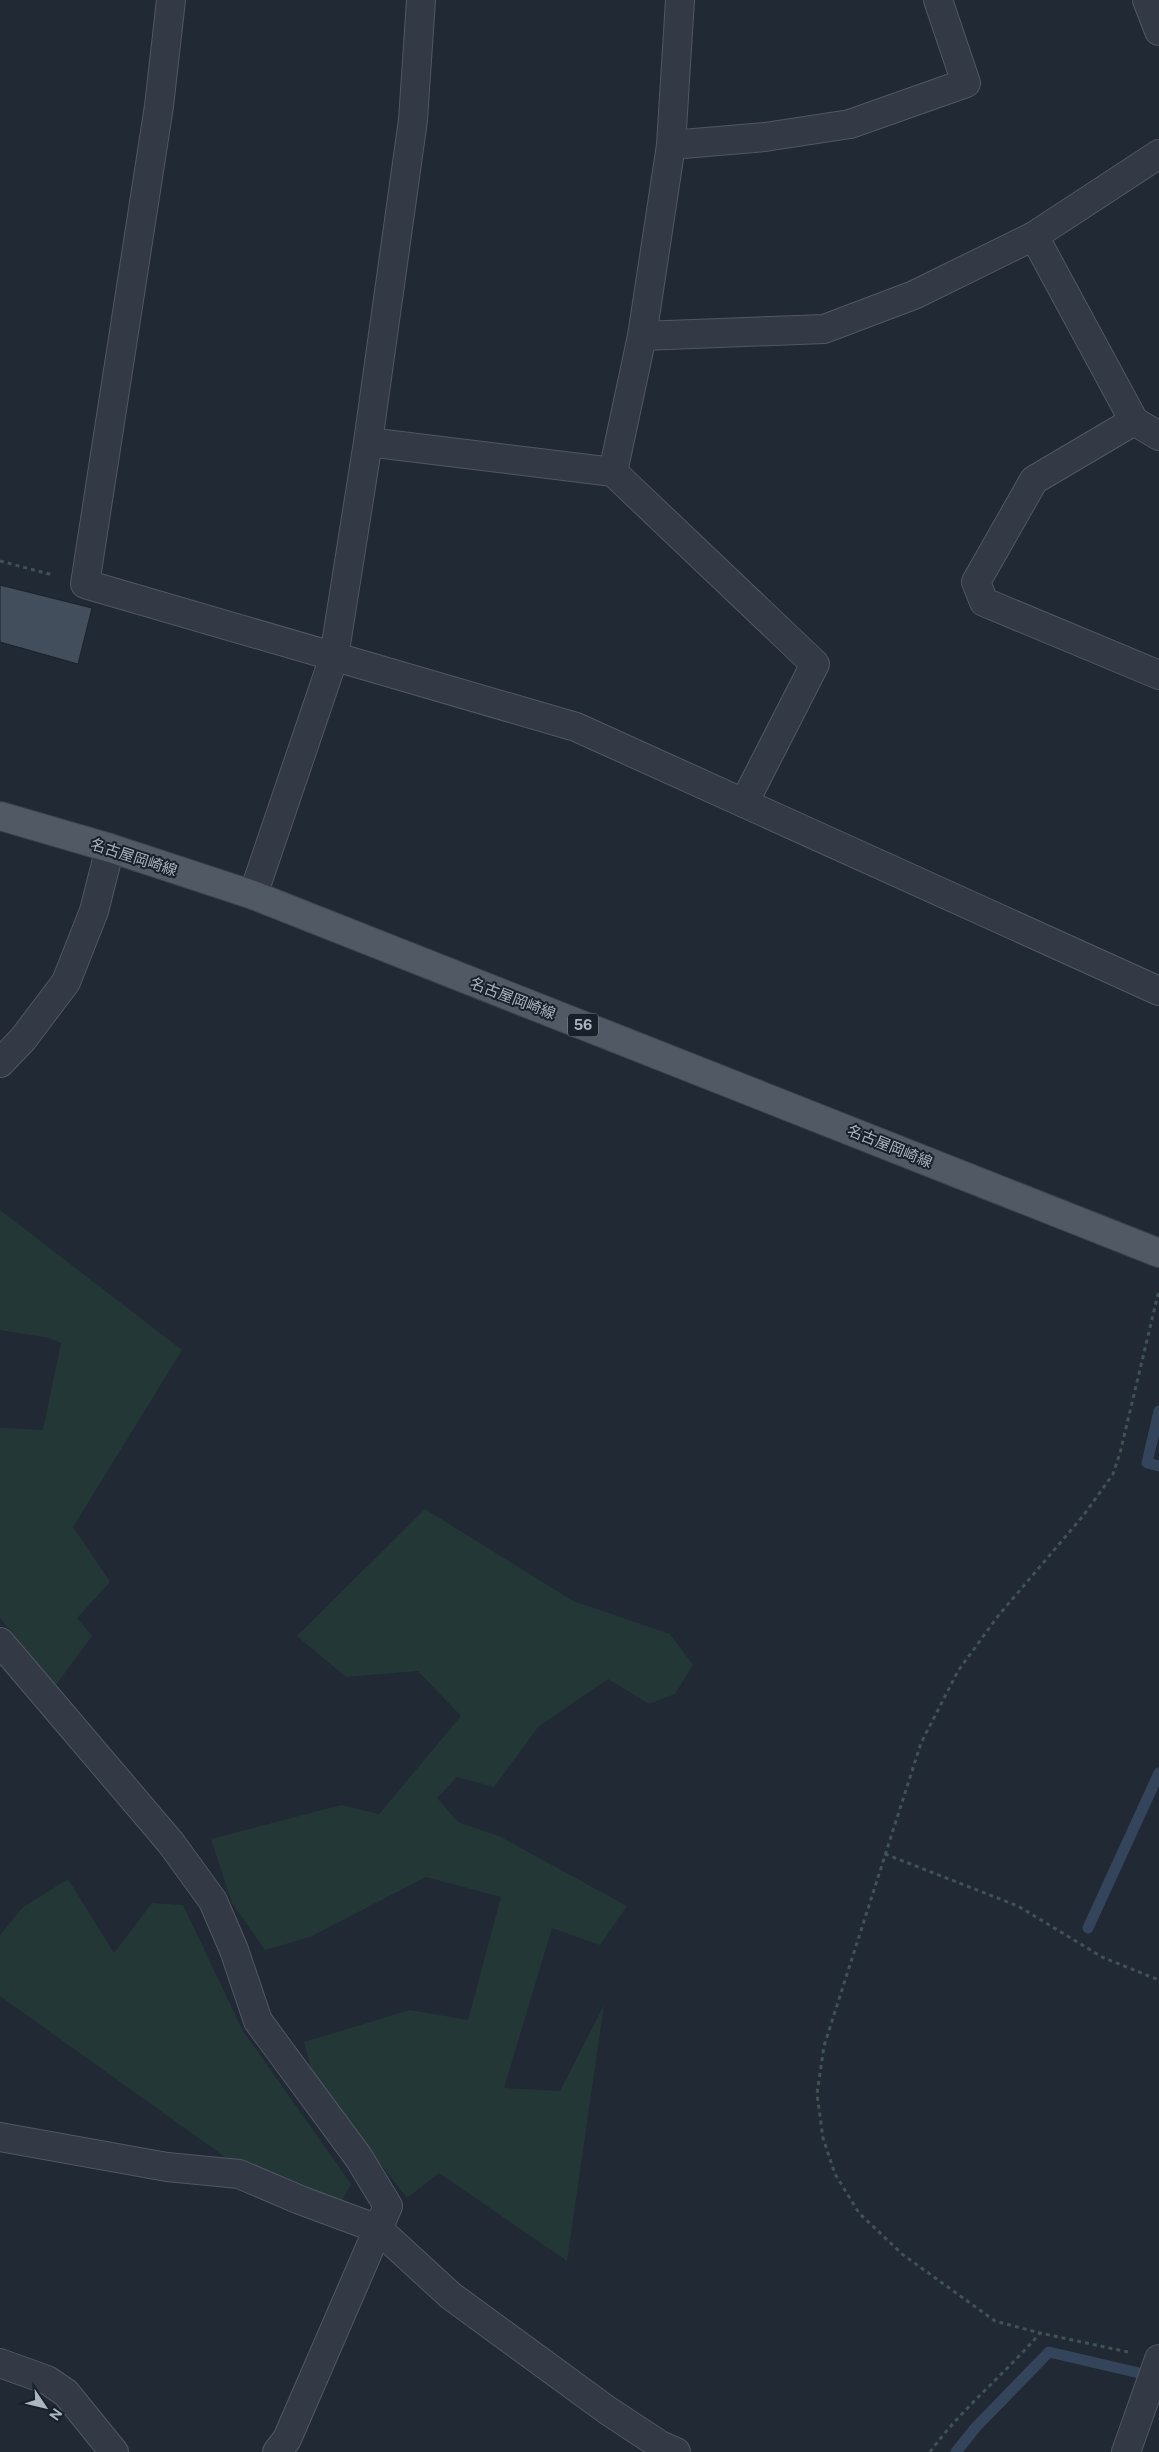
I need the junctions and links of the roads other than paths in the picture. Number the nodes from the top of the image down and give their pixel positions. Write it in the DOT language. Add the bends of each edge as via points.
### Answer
graph roads {
  1 [pos="171,0"];
  2 [pos="421,0"];
  3 [pos="680,0"];
  4 [pos="938,0"];
  5 [pos="1147,0"];
  6 [pos="1159,31"];
  7 [pos="671,145"];
  8 [pos="1159,154"];
  9 [pos="1034,236"];
  10 [pos="642,336"];
  11 [pos="1134,421"];
  12 [pos="1159,436"];
  13 [pos="368,442"];
  14 [pos="613,472"];
  15 [pos="334,657"];
  16 [pos="1159,675"];
  17 [pos="744,803"];
  18 [pos="0,816"];
  19 [pos="110,848"];
  20 [pos="253,895"];
  21 [pos="1159,991"];
  22 [pos="0,1063"];
  23 [pos="1159,1253"];
  24 [pos="0,1642"];
  25 [pos="0,2137"];
  26 [pos="378,2229"];
  27 [pos="1159,2359"];
  28 [pos="0,2363"];
  29 [pos="114,2452"];
  30 [pos="277,2452"];
  31 [pos="676,2452"];
  32 [pos="1126,2452"];
  1 -- 15 [label="street" via="159,106 85,584"];
  2 -- 13 [label="street" via="413,120"];
  3 -- 7 [label="street"];
  4 -- 7 [label="street" via="966,83 850,124 766,137"];
  5 -- 6 [label="street"];
  7 -- 10 [label="street"];
  8 -- 9 [label="street"];
  9 -- 10 [label="street" via="914,295 824,329"];
  9 -- 11 [label="street"];
  10 -- 14 [label="street"];
  11 -- 12 [label="street"];
  11 -- 16 [label="street" via="1034,480 976,582 984,602"];
  13 -- 14 [label="street"];
  13 -- 15 [label="street"];
  14 -- 17 [label="street" via="815,664"];
  15 -- 17 [label="street" via="576,727"];
  15 -- 20 [label="street"];
  17 -- 21 [label="street"];
  18 -- 19 [label="main road, 名古屋岡崎線 / 56"];
  19 -- 20 [label="main road, 名古屋岡崎線 / 56"];
  19 -- 22 [label="street" via="94,912 66,982 23,1039"];
  20 -- 23 [label="main road, 名古屋岡崎線 / 56"];
  24 -- 26 [label="street" via="164,1836 213,1901 258,2021 359,2158 388,2206"];
  25 -- 26 [label="street" via="167,2167 239,2174"];
  26 -- 30 [label="street" via="287,2439"];
  26 -- 31 [label="street" via="451,2296 607,2410"];
  27 -- 32 [label="street"];
  28 -- 29 [label="street" via="47,2380 66,2393"];
}
